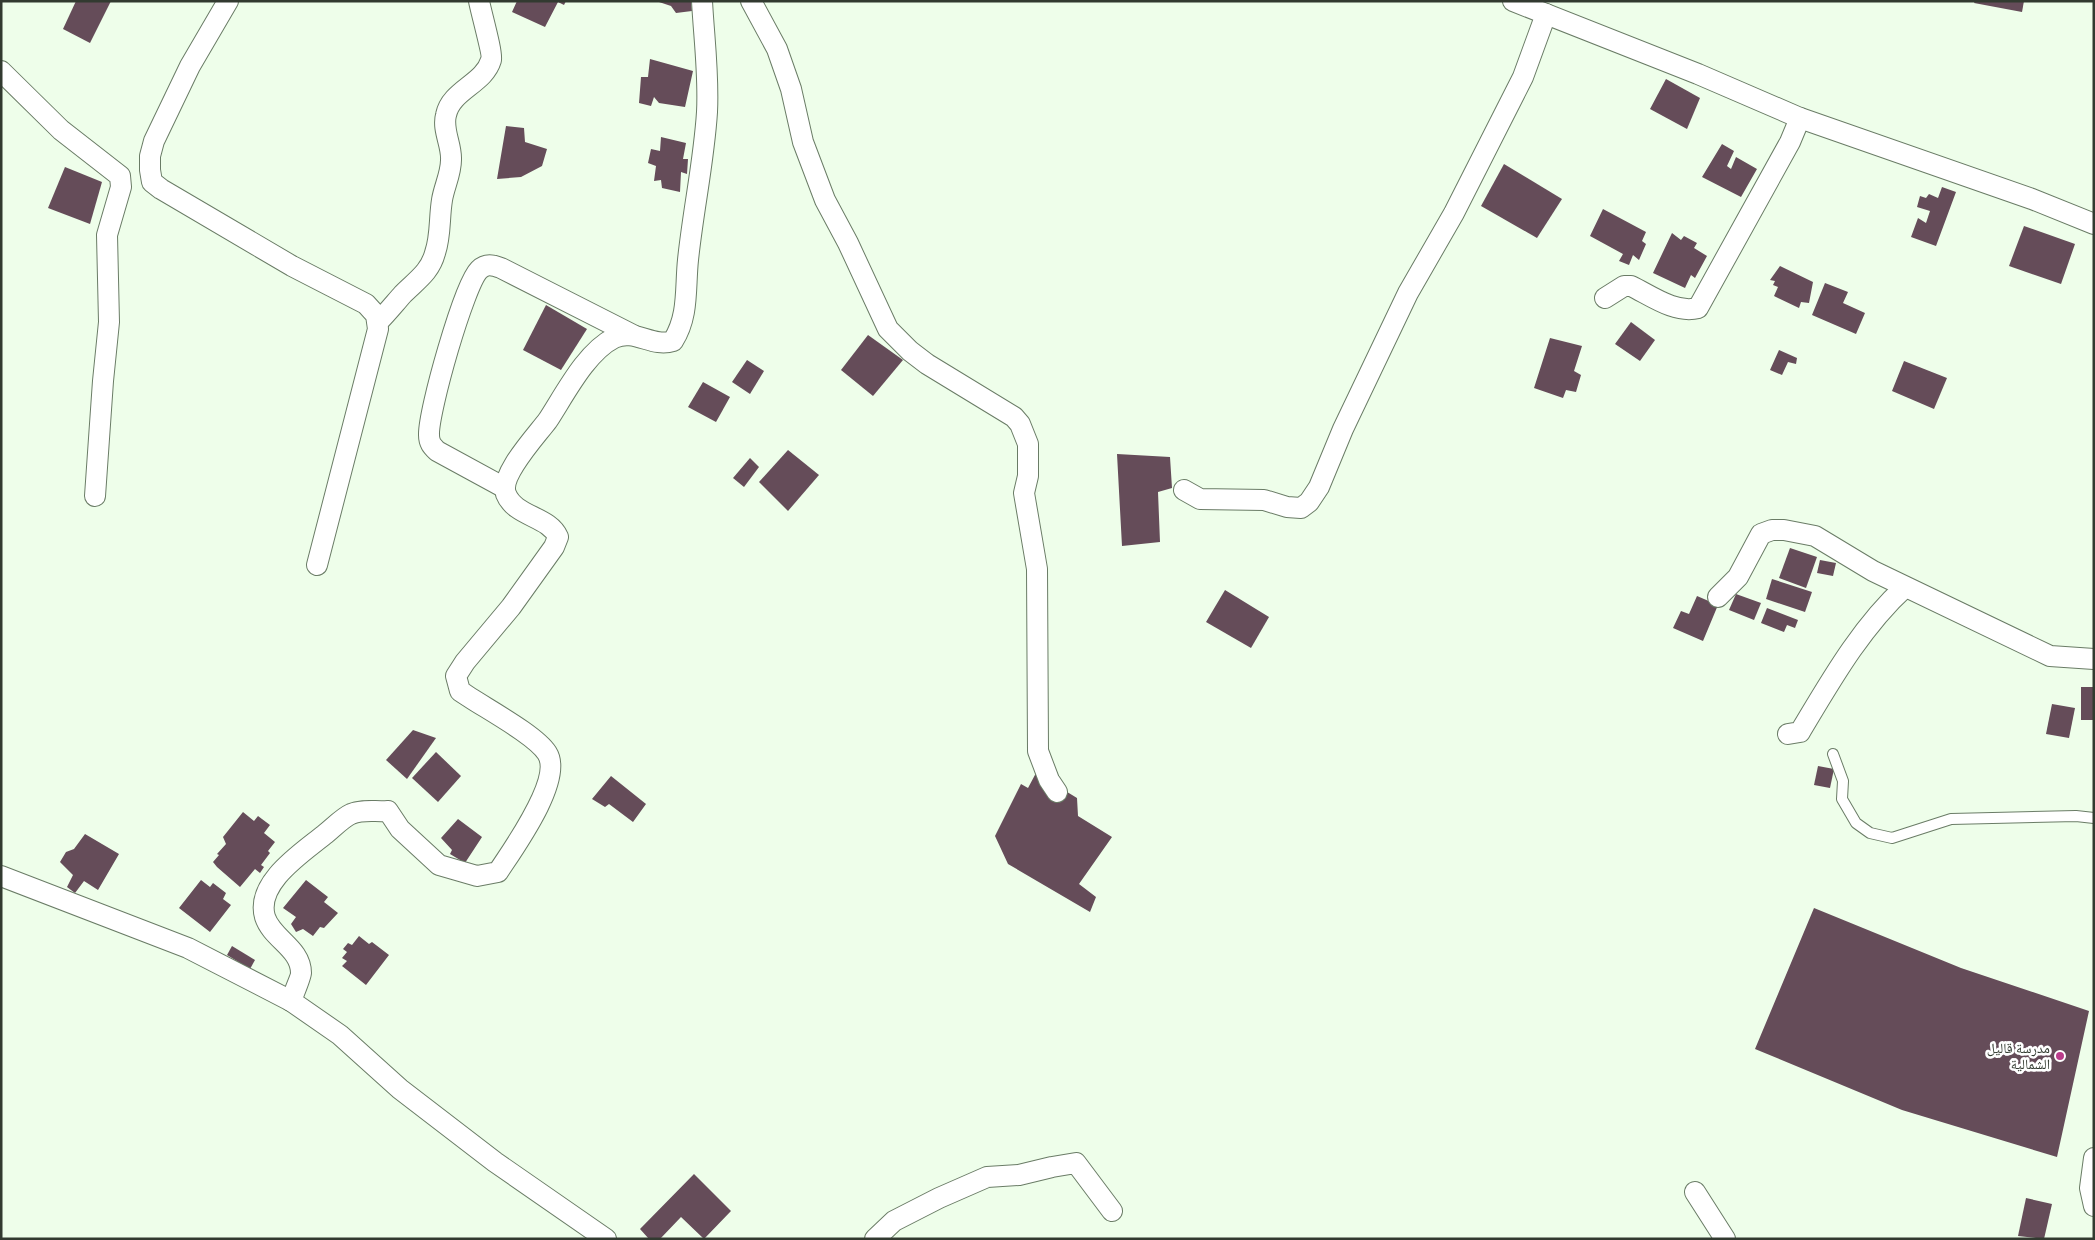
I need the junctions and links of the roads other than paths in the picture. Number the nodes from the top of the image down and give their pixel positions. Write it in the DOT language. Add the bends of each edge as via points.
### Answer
graph roads {
  1 [pos="228,1"];
  2 [pos="479,1"];
  3 [pos="702,1"];
  4 [pos="751,1"];
  5 [pos="1513,1"];
  6 [pos="1546,14"];
  7 [pos="1,71"];
  8 [pos="1800,118"];
  9 [pos="2094,224"];
  10 [pos="1605,298"];
  11 [pos="378,322"];
  12 [pos="633,335"];
  13 [pos="506,488"];
  14 [pos="1184,490"];
  15 [pos="95,496"];
  16 [pos="317,565"];
  17 [pos="1905,587"];
  18 [pos="1718,596"];
  19 [pos="2094,659"];
  20 [pos="1788,734"];
  21 [pos="1833,754"];
  22 [pos="1057,792"];
  23 [pos="2094,818"];
  24 [pos="1,876"];
  25 [pos="291,1001"];
  26 [pos="2094,1158"];
  27 [pos="1695,1192"];
  28 [pos="2094,1206"];
  29 [pos="1112,1211"];
  30 [pos="606,1239"];
  31 [pos="875,1239"];
  32 [pos="1725,1239"];
  1 -- 11 [label="street" via="190,66 154,141 150,156 152,182 261,248 366,304"];
  2 -- 11 [label="street" via="491,60 486,71 451,103 446,114 445,125 452,157 441,204 436,252 429,270"];
  3 -- 12 [label="street" via="708,80 707,114 688,260 686,308 673,341 656,343"];
  4 -- 22 [label="street" via="777,49 791,90 802,142 825,200 888,329 910,352 1004,410 1024,431 1029,458 1024,493 1038,569 1038,752"];
  5 -- 6 [label="street"];
  6 -- 8 [label="street"];
  6 -- 14 [label="street" via="1523,77 1454,213 1408,293 1343,429 1320,487 1310,502 1301,508 1264,500 1200,499"];
  7 -- 15 [label="street" via="61,130 120,176 121,187 107,235 109,322"];
  8 -- 9 [label="street"];
  8 -- 10 [label="street" via="1790,142 1698,308 1677,308 1631,286 1624,286"];
  11 -- 16 [label="street"];
  12 -- 13 [label="street" via="616,337 590,359 520,456"];
  12 -- 13 [label="street" via="500,268 489,264 480,268 461,309 433,406 430,444 437,451"];
  13 -- 25 [label="street" via="506,494 516,506 553,529 558,537 510,607 460,668 456,683 460,692 540,745 548,754 551,776 546,788 525,832 498,872 477,876 439,865 400,829 388,811 373,813 366,810 350,814 286,866 270,886 264,900 264,916 298,957 302,974"];
  17 -- 18 [label="street" via="1815,536 1772,530 1762,534 1738,577"];
  17 -- 19 [label="street" via="2050,656"];
  17 -- 20 [label="street" via="1857,643 1800,732"];
  21 -- 23 [label="lane" via="1843,781 1842,799 1856,824 1870,833 1892,838 1951,819"];
  24 -- 25 [label="street" via="188,948"];
  25 -- 30 [label="street" via="340,1034 400,1089 495,1162"];
  26 -- 28 [label="street" via="2090,1188"];
  27 -- 32 [label="street"];
  29 -- 31 [label="street" via="1076,1163 1020,1175 987,1177 894,1221"];
}
